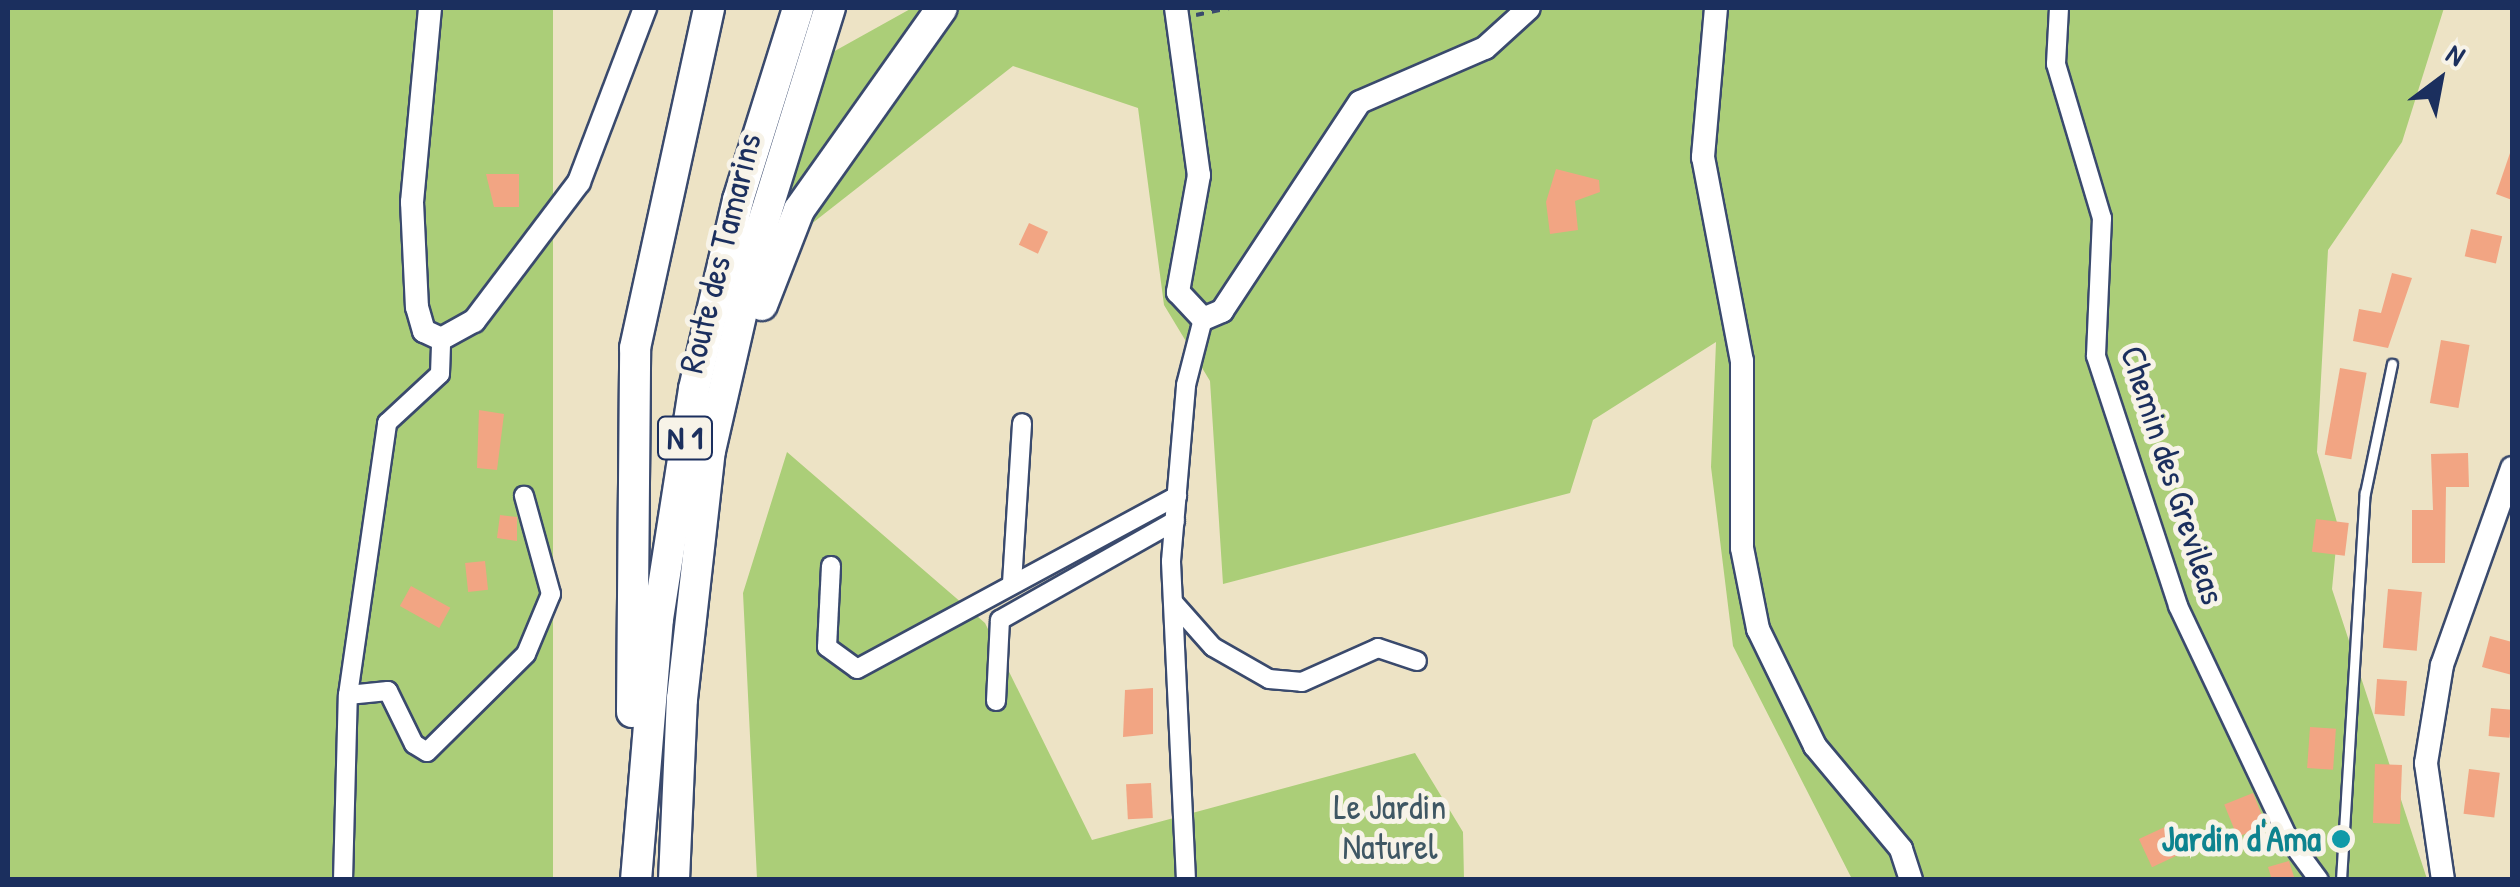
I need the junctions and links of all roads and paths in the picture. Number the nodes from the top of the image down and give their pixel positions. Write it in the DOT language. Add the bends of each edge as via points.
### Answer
graph roads {
  1 [pos="430,8"];
  2 [pos="645,8"];
  3 [pos="708,8"];
  4 [pos="798,8"];
  5 [pos="830,8"];
  6 [pos="942,8"];
  7 [pos="1229,8"];
  8 [pos="1529,8"];
  9 [pos="1716,8"];
  10 [pos="2059,8"];
  11 [pos="1176,13"];
  12 [pos="1203,319"];
  13 [pos="441,339"];
  14 [pos="2392,364"];
  15 [pos="1022,423"];
  16 [pos="2512,468"];
  17 [pos="524,496"];
  18 [pos="1177,496"];
  19 [pos="1175,521"];
  20 [pos="832,566"];
  21 [pos="695,570"];
  22 [pos="1012,583"];
  23 [pos="1171,597"];
  24 [pos="1417,662"];
  25 [pos="348,695"];
  26 [pos="996,702"];
  27 [pos="1907,876"];
  28 [pos="343,880"];
  29 [pos="636,880"];
  30 [pos="674,880"];
  31 [pos="1186,880"];
  32 [pos="2319,880"];
  33 [pos="2341,880"];
  34 [pos="2442,880"];
  1 -- 13 [label="main road" via="412,202 416,308 424,332"];
  2 -- 13 [label="main road" via="579,182 474,321"];
  3 -- 29 [label="highway" via="635,348"];
  4 -- 29 [label="highway, Route des Tamarins / N 1" via="738,200 694,389 658,619"];
  5 -- 21 [label="highway, Route des Tamarins / N 1" via="744,295"];
  6 -- 21 [label="highway" via="784,237"];
  7 -- 11 [label="path"];
  8 -- 12 [label="main road" via="1485,48 1360,102 1222,311"];
  9 -- 27 [label="main road" via="1704,157 1742,361 1742,548 1758,629 1815,746"];
  10 -- 32 [label="street, Chemin des Grevileas" via="2056,64 2102,218 2096,356 2178,606 2288,838"];
  11 -- 12 [label="main road" via="1200,174 1178,292"];
  12 -- 18 [label="street"];
  13 -- 25 [label="street" via="440,374 388,423"];
  14 -- 33 [label="lane" via="2365,493"];
  15 -- 22 [label="street"];
  16 -- 34 [label="main road" via="2442,665 2426,763"];
  17 -- 25 [label="street" via="551,594 526,654 427,752 388,691"];
  18 -- 19 [label="street"];
  18 -- 22 [label="street"];
  19 -- 23 [label="street"];
  19 -- 26 [label="street" via="1000,620"];
  20 -- 22 [label="street" via="826,647 857,668"];
  21 -- 30 [label="highway, Route des Tamarins / N 1"];
  23 -- 24 [label="street" via="1184,623 1268,678 1302,682 1378,648"];
  23 -- 31 [label="street"];
  25 -- 28 [label="street"];
}
